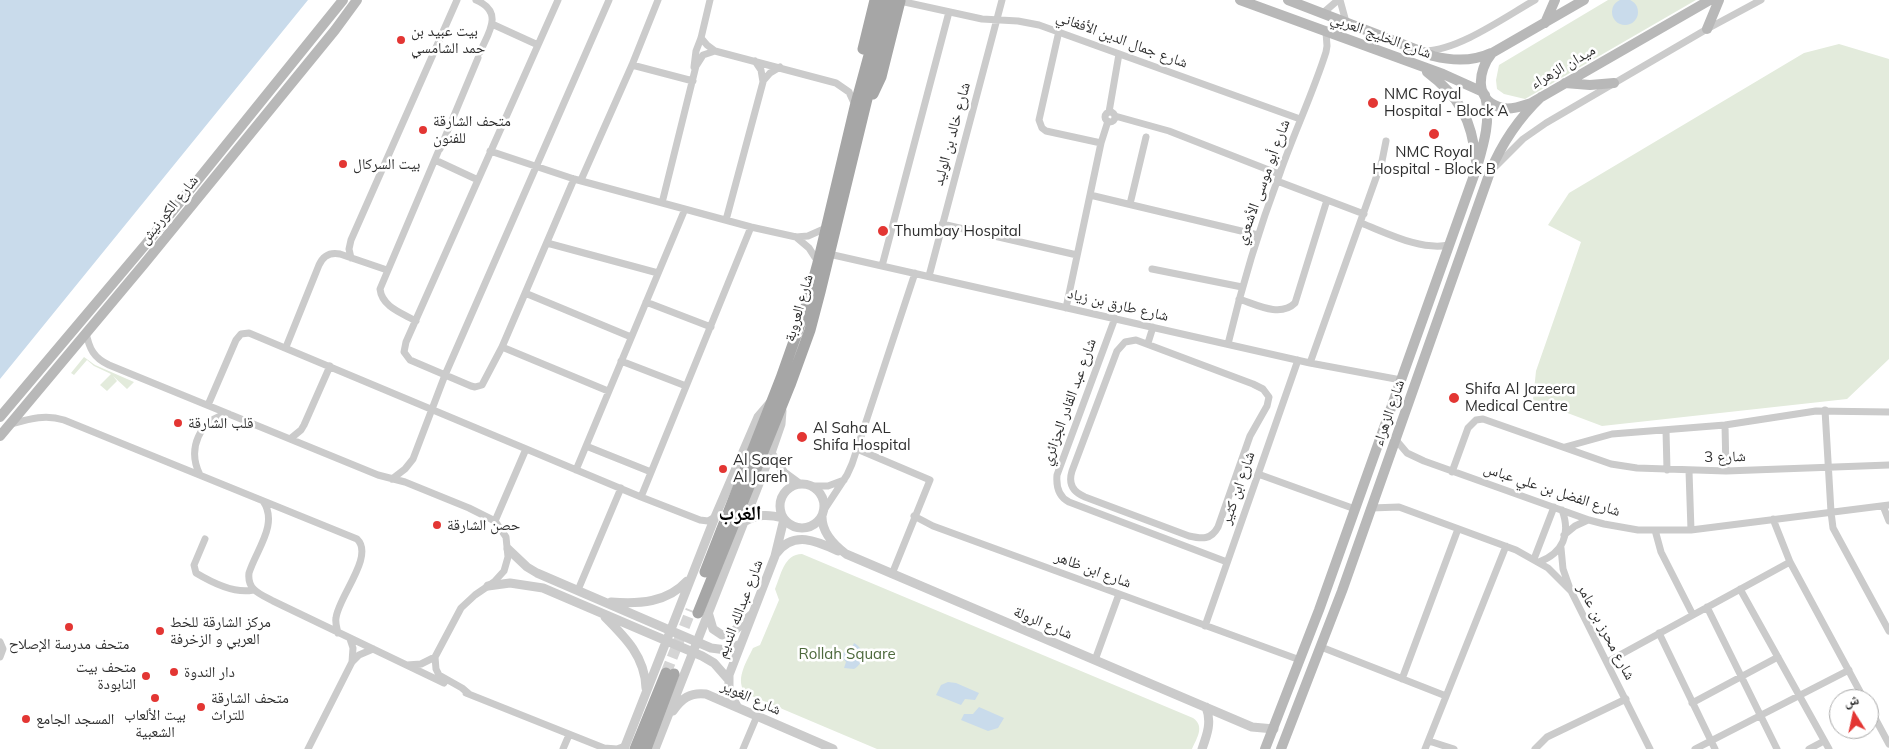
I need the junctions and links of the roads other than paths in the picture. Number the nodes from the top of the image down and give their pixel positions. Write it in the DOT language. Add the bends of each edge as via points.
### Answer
graph roads {
  1 [pos="343,0"];
  2 [pos="357,0"];
  3 [pos="457,0"];
  4 [pos="476,0"];
  5 [pos="558,0"];
  6 [pos="609,0"];
  7 [pos="658,0"];
  8 [pos="710,0"];
  9 [pos="875,0"];
  10 [pos="884,0"];
  11 [pos="898,0"];
  12 [pos="1002,0"];
  13 [pos="1240,0"];
  14 [pos="1288,0"];
  15 [pos="1339,0"];
  16 [pos="1535,0"];
  17 [pos="1555,0"];
  18 [pos="1584,0"];
  19 [pos="1710,0"];
  20 [pos="1720,0"];
  21 [pos="1761,0"];
  22 [pos="949,12"];
  23 [pos="1322,13"];
  24 [pos="997,20"];
  25 [pos="1346,22"];
  26 [pos="1546,22"];
  27 [pos="492,24"];
  28 [pos="1707,29"];
  29 [pos="1059,31"];
  30 [pos="1326,32"];
  31 [pos="702,38"];
  32 [pos="538,45"];
  33 [pos="1501,48"];
  34 [pos="1417,50"];
  35 [pos="716,51"];
  36 [pos="1119,54"];
  37 [pos="755,61"];
  38 [pos="632,65"];
  39 [pos="780,67"];
  40 [pos="1422,67"];
  41 [pos="695,72"];
  42 [pos="693,82"];
  43 [pos="763,82"];
  44 [pos="1565,83"];
  45 [pos="1614,83"];
  46 [pos="1484,94"];
  47 [pos="1541,97"];
  48 [pos="859,103"];
  49 [pos="1112,114"];
  50 [pos="1300,120"];
  51 [pos="1146,137"];
  52 [pos="1386,141"];
  53 [pos="1101,144"];
  54 [pos="490,152"];
  55 [pos="435,160"];
  56 [pos="1477,167"];
  57 [pos="537,168"];
  58 [pos="1490,172"];
  59 [pos="1278,178"];
  60 [pos="478,180"];
  61 [pos="578,180"];
  62 [pos="1090,195"];
  63 [pos="1327,200"];
  64 [pos="662,203"];
  65 [pos="1130,204"];
  66 [pos="685,209"];
  67 [pos="1364,214"];
  68 [pos="726,220"];
  69 [pos="1361,223"];
  70 [pos="942,224"];
  71 [pos="751,226"];
  72 [pos="827,228"];
  73 [pos="1258,235"];
  74 [pos="796,237"];
  75 [pos="547,243"];
  76 [pos="1449,245"];
  77 [pos="829,254"];
  78 [pos="1077,256"];
  79 [pos="351,258"];
  80 [pos="818,263"];
  81 [pos="882,266"];
  82 [pos="1152,269"];
  83 [pos="387,270"];
  84 [pos="658,273"];
  85 [pos="915,273"];
  86 [pos="929,276"];
  87 [pos="1242,287"];
  88 [pos="525,293"];
  89 [pos="1238,298"];
  90 [pos="646,302"];
  91 [pos="1066,308"];
  92 [pos="1115,318"];
  93 [pos="416,321"];
  94 [pos="711,327"];
  95 [pos="1153,327"];
  96 [pos="86,332"];
  97 [pos="631,337"];
  98 [pos="1148,343"];
  99 [pos="1228,344"];
  100 [pos="502,347"];
  101 [pos="286,348"];
  102 [pos="1298,360"];
  103 [pos="621,361"];
  104 [pos="1310,363"];
  105 [pos="330,366"];
  106 [pos="445,375"];
  107 [pos="1401,380"];
  108 [pos="686,386"];
  109 [pos="608,391"];
  110 [pos="777,402"];
  111 [pos="208,405"];
  112 [pos="432,409"];
  113 [pos="1825,410"];
  114 [pos="1889,412"];
  115 [pos="229,414"];
  116 [pos="1261,415"];
  117 [pos="0,418"];
  118 [pos="1277,419"];
  119 [pos="10,424"];
  120 [pos="1725,425"];
  121 [pos="1666,430"];
  122 [pos="0,436"];
  123 [pos="290,439"];
  124 [pos="1396,440"];
  125 [pos="586,446"];
  126 [pos="522,447"];
  127 [pos="1565,447"];
  128 [pos="857,449"];
  129 [pos="771,453"];
  130 [pos="1063,457"];
  131 [pos="1075,462"];
  132 [pos="1889,465"];
  133 [pos="1828,468"];
  134 [pos="576,470"];
  135 [pos="1667,470"];
  136 [pos="1689,471"];
  137 [pos="1726,471"];
  138 [pos="651,472"];
  139 [pos="1452,472"];
  140 [pos="1258,474"];
  141 [pos="200,475"];
  142 [pos="392,479"];
  143 [pos="844,480"];
  144 [pos="800,484"];
  145 [pos="812,486"];
  146 [pos="621,488"];
  147 [pos="641,497"];
  148 [pos="263,501"];
  149 [pos="1886,506"];
  150 [pos="1554,507"];
  151 [pos="1371,508"];
  152 [pos="1355,509"];
  153 [pos="1562,510"];
  154 [pos="1831,512"];
  155 [pos="823,513"];
  156 [pos="914,516"];
  157 [pos="715,517"];
  158 [pos="783,519"];
  159 [pos="1773,519"];
  160 [pos="1589,520"];
  161 [pos="1889,521"];
  162 [pos="495,522"];
  163 [pos="744,522"];
  164 [pos="1458,529"];
  165 [pos="1655,530"];
  166 [pos="1690,530"];
  167 [pos="1564,535"];
  168 [pos="1189,536"];
  169 [pos="205,539"];
  170 [pos="1186,546"];
  171 [pos="1506,546"];
  172 [pos="1560,548"];
  173 [pos="508,549"];
  174 [pos="846,554"];
  175 [pos="776,556"];
  176 [pos="1537,560"];
  177 [pos="1227,562"];
  178 [pos="1790,562"];
  179 [pos="892,574"];
  180 [pos="690,578"];
  181 [pos="488,586"];
  182 [pos="1740,589"];
  183 [pos="253,590"];
  184 [pos="578,590"];
  185 [pos="1570,591"];
  186 [pos="1119,594"];
  187 [pos="606,602"];
  188 [pos="1707,607"];
  189 [pos="699,612"];
  190 [pos="601,613"];
  191 [pos="753,613"];
  192 [pos="1693,615"];
  193 [pos="1205,626"];
  194 [pos="670,630"];
  195 [pos="1889,631"];
  196 [pos="338,633"];
  197 [pos="1659,633"];
  198 [pos="350,639"];
  199 [pos="666,641"];
  200 [pos="0,642"];
  201 [pos="697,642"];
  202 [pos="741,644"];
  203 [pos="1321,647"];
  204 [pos="373,649"];
  205 [pos="692,652"];
  206 [pos="435,656"];
  207 [pos="0,657"];
  208 [pos="1778,657"];
  209 [pos="1095,660"];
  210 [pos="1300,660"];
  211 [pos="352,662"];
  212 [pos="1607,662"];
  213 [pos="405,665"];
  214 [pos="1849,670"];
  215 [pos="1741,677"];
  216 [pos="728,679"];
  217 [pos="1402,679"];
  218 [pos="1859,689"];
  219 [pos="646,691"];
  220 [pos="469,694"];
  221 [pos="1446,696"];
  222 [pos="1799,696"];
  223 [pos="1626,700"];
  224 [pos="1692,703"];
  225 [pos="1206,707"];
  226 [pos="738,708"];
  227 [pos="756,716"];
  228 [pos="1760,716"];
  229 [pos="666,722"];
  230 [pos="1879,726"];
  231 [pos="1274,729"];
  232 [pos="568,735"];
  233 [pos="1429,741"];
  234 [pos="1711,741"];
  235 [pos="1824,741"];
  236 [pos="1889,744"];
  237 [pos="605,748"];
  238 [pos="628,748"];
  239 [pos="308,749"];
  240 [pos="563,749"];
  241 [pos="646,749"];
  242 [pos="655,749"];
  243 [pos="743,749"];
  244 [pos="833,749"];
  245 [pos="1202,749"];
  246 [pos="1265,749"];
  247 [pos="1281,749"];
  248 [pos="1425,749"];
  249 [pos="1454,749"];
  250 [pos="1535,749"];
  251 [pos="1650,749"];
  252 [pos="1695,749"];
  253 [pos="1715,749"];
  254 [pos="1777,749"];
  255 [pos="1810,749"];
  256 [pos="1828,749"];
  1 -- 117 [label="main road, شارع الكورنيش"];
  2 -- 96 [label="main road, شارع الكورنيش" via="157,249"];
  3 -- 79 [label="street" via="351,240"];
  4 -- 27 [label="street" via="489,7"];
  5 -- 32 [label="street"];
  6 -- 57 [label="street"];
  7 -- 38 [label="street"];
  8 -- 31 [label="street"];
  9 -- 48 [label="main road" via="860,61"];
  10 -- 48 [label="main road, شارع العروبة"];
  11 -- 22 [label="street, شارع جمال الدين الأفغاني"];
  11 -- 48 [label="main road" via="881,77 875,91"];
  12 -- 24 [label="street, شارع خالد بن الوليد"];
  13 -- 30 [label="main road, شارع الخليج العربي"];
  14 -- 23 [label="main road, شارع الخليج العربي"];
  15 -- 23 [label="street"];
  15 -- 25 [label="street"];
  16 -- 34 [label="street" via="1454,45 1436,50"];
  17 -- 26 [label="main road"];
  18 -- 26 [label="main road"];
  19 -- 44 [label="main road, ميدان الزهراء"];
  20 -- 28 [label="main road"];
  21 -- 28 [label="street"];
  22 -- 24 [label="street, شارع جمال الدين الأفغاني"];
  22 -- 81 [label="street"];
  23 -- 25 [label="main road, شارع الخليج العربي"];
  24 -- 29 [label="street, شارع جمال الدين الأفغاني" via="1029,22"];
  24 -- 70 [label="street, شارع خالد بن الوليد"];
  25 -- 34 [label="main road, شارع الخليج العربي"];
  26 -- 33 [label="main road"];
  27 -- 32 [label="street"];
  27 -- 55 [label="street"];
  28 -- 45 [label="street"];
  29 -- 36 [label="street, شارع جمال الدين الأفغاني"];
  29 -- 53 [label="street" via="1040,124 1046,131"];
  30 -- 40 [label="main road, شارع الخليج العربي"];
  30 -- 50 [label="street, شارع أبو موسى الأشعري" via="1326,52"];
  31 -- 35 [label="street"];
  31 -- 41 [label="street" via="696,51"];
  32 -- 54 [label="street"];
  33 -- 34 [label="main road, شارع الخليج العربي" via="1477,58 1450,60"];
  33 -- 46 [label="main road" via="1483,66 1480,82"];
  35 -- 37 [label="street"];
  35 -- 41 [label="street" via="703,55"];
  36 -- 49 [label="street"];
  36 -- 50 [label="street, شارع جمال الدين الأفغاني"];
  37 -- 39 [label="street"];
  37 -- 43 [label="street"];
  38 -- 42 [label="street"];
  38 -- 61 [label="street"];
  39 -- 43 [label="street"];
  39 -- 48 [label="street" via="844,87"];
  40 -- 46 [label="main road, شارع الخليج العربي"];
  40 -- 56 [label="main road" via="1457,100 1465,113 1471,127"];
  41 -- 42 [label="street"];
  42 -- 64 [label="street"];
  43 -- 68 [label="street"];
  44 -- 45 [label="main road"];
  44 -- 47 [label="main road, ميدان الزهراء"];
  45 -- 58 [label="street" via="1534,131"];
  46 -- 47 [label="main road, ميدان الزهراء" via="1497,106 1508,108 1525,105"];
  46 -- 56 [label="main road, شارع الزهراء" via="1488,123"];
  47 -- 58 [label="main road, شارع الزهراء" via="1512,131"];
  48 -- 72 [label="main road, شارع العروبة"];
  48 -- 77 [label="main road, شارع العروبة"];
  49 -- 53 [label="street" via="1113,120 1108,121"];
  49 -- 59 [label="street" via="1170,132"];
  50 -- 59 [label="street, شارع أبو موسى الأشعري"];
  51 -- 65 [label="street"];
  52 -- 67 [label="street"];
  53 -- 62 [label="street"];
  54 -- 57 [label="street"];
  54 -- 60 [label="street"];
  55 -- 60 [label="street"];
  55 -- 83 [label="street"];
  56 -- 76 [label="main road, شارع الزهراء"];
  57 -- 61 [label="street"];
  57 -- 106 [label="street"];
  58 -- 124 [label="main road, شارع الزهراء"];
  59 -- 63 [label="street"];
  59 -- 73 [label="street, شارع أبو موسى الأشعري"];
  60 -- 93 [label="street"];
  61 -- 64 [label="street"];
  61 -- 75 [label="street"];
  62 -- 65 [label="street"];
  62 -- 78 [label="street"];
  63 -- 67 [label="street"];
  63 -- 89 [label="street" via="1297,299 1291,306 1277,310"];
  64 -- 66 [label="street"];
  65 -- 73 [label="street"];
  66 -- 68 [label="street"];
  66 -- 84 [label="street"];
  67 -- 69 [label="street"];
  68 -- 71 [label="street"];
  69 -- 76 [label="street" via="1424,246"];
  69 -- 104 [label="street"];
  70 -- 78 [label="street"];
  70 -- 86 [label="street, شارع خالد بن الوليد"];
  71 -- 74 [label="street"];
  71 -- 94 [label="street"];
  72 -- 74 [label="street"];
  72 -- 80 [label="main road, شارع العروبة"];
  73 -- 87 [label="street, شارع أبو موسى الأشعري"];
  74 -- 80 [label="street" via="809,248"];
  75 -- 84 [label="street"];
  75 -- 88 [label="street"];
  76 -- 107 [label="main road, شارع الزهراء"];
  77 -- 81 [label="street, شارع طارق بن زياد"];
  77 -- 110 [label="main road, شارع العروبة" via="810,330"];
  78 -- 91 [label="street"];
  79 -- 83 [label="street"];
  79 -- 101 [label="street" via="335,253 321,260"];
  80 -- 110 [label="main road, شارع العروبة"];
  81 -- 85 [label="street, شارع طارق بن زياد"];
  82 -- 87 [label="street"];
  83 -- 93 [label="street" via="380,289 381,296 385,302"];
  84 -- 90 [label="street"];
  85 -- 86 [label="street, شارع طارق بن زياد"];
  85 -- 128 [label="street"];
  86 -- 91 [label="street, شارع طارق بن زياد"];
  87 -- 89 [label="street, شارع أبو موسى الأشعري"];
  88 -- 97 [label="street"];
  88 -- 100 [label="street"];
  89 -- 99 [label="street, شارع أبو موسى الأشعري"];
  90 -- 94 [label="street"];
  90 -- 97 [label="street"];
  91 -- 92 [label="street, شارع طارق بن زياد"];
  92 -- 95 [label="street, شارع طارق بن زياد"];
  92 -- 130 [label="street, شارع عبد القادر الجزائري"];
  93 -- 106 [label="street" via="404,347 406,356"];
  94 -- 108 [label="street"];
  95 -- 98 [label="street"];
  95 -- 99 [label="street, شارع طارق بن زياد"];
  96 -- 111 [label="street" via="90,348 100,360"];
  96 -- 119 [label="main road, شارع الكورنيش"];
  97 -- 103 [label="street"];
  98 -- 116 [label="street" via="1264,389 1269,402"];
  98 -- 131 [label="street" via="1136,340 1120,346"];
  99 -- 102 [label="street, شارع طارق بن زياد"];
  100 -- 106 [label="street" via="479,387"];
  100 -- 109 [label="street"];
  101 -- 105 [label="street"];
  101 -- 111 [label="street" via="252,334 241,334"];
  102 -- 104 [label="street, شارع طارق بن زياد"];
  102 -- 118 [label="street, شارع ابن كثير"];
  103 -- 108 [label="street"];
  103 -- 109 [label="street"];
  104 -- 107 [label="street, شارع طارق بن زياد"];
  105 -- 112 [label="street"];
  105 -- 123 [label="street" via="301,430"];
  106 -- 112 [label="street"];
  107 -- 152 [label="main road, شارع الزهراء"];
  108 -- 138 [label="street"];
  109 -- 125 [label="street"];
  110 -- 129 [label="street" via="781,424"];
  110 -- 157 [label="street" via="758,417"];
  110 -- 189 [label="main road, شارع العروبة"];
  111 -- 115 [label="street"];
  112 -- 126 [label="street"];
  112 -- 142 [label="street" via="413,459"];
  113 -- 114 [label="street"];
  113 -- 120 [label="street"];
  113 -- 133 [label="street"];
  115 -- 123 [label="street"];
  115 -- 141 [label="street" via="216,417 207,424 196,440 194,458"];
  116 -- 118 [label="street"];
  116 -- 168 [label="street" via="1250,436 1215,532 1205,538"];
  118 -- 140 [label="street, شارع ابن كثير"];
  119 -- 122 [label="main road, شارع الكورنيش"];
  119 -- 141 [label="street" via="35,417 56,418"];
  120 -- 121 [label="street"];
  120 -- 137 [label="street"];
  121 -- 127 [label="street" via="1612,434"];
  121 -- 135 [label="street"];
  123 -- 142 [label="street"];
  124 -- 139 [label="street, شارع الفضل بن علي عباس" via="1407,453"];
  124 -- 151 [label="main road, شارع الزهراء"];
  125 -- 134 [label="street"];
  125 -- 138 [label="street"];
  126 -- 134 [label="street"];
  126 -- 162 [label="street"];
  127 -- 135 [label="street, شارع 3" via="1611,464"];
  127 -- 139 [label="street, شارع 3" via="1479,420 1468,428"];
  128 -- 143 [label="street"];
  128 -- 156 [label="street" via="930,480"];
  129 -- 144 [label="street" via="784,473"];
  129 -- 163 [label="street"];
  130 -- 131 [label="street"];
  130 -- 170 [label="street, شارع عبد القادر الجزائري" via="1056,479 1064,500"];
  131 -- 168 [label="street" via="1071,484 1080,495"];
  132 -- 133 [label="street, شارع 3"];
  133 -- 137 [label="street, شارع 3"];
  133 -- 154 [label="street"];
  134 -- 146 [label="street"];
  135 -- 136 [label="street, شارع 3"];
  136 -- 137 [label="street, شارع 3"];
  136 -- 166 [label="street"];
  138 -- 147 [label="street"];
  139 -- 150 [label="street, شارع الفضل بن علي عباس"];
  140 -- 152 [label="street"];
  140 -- 177 [label="street, شارع ابن كثير"];
  141 -- 148 [label="street"];
  142 -- 162 [label="street" via="451,500"];
  143 -- 145 [label="street" via="828,486"];
  143 -- 155 [label="street"];
  144 -- 145 [label="street"];
  144 -- 158 [label="street" via="788,489 780,499"];
  145 -- 155 [label="street" via="824,498"];
  146 -- 147 [label="street"];
  146 -- 184 [label="street"];
  147 -- 157 [label="street" via="700,520 708,521"];
  148 -- 183 [label="street" via="269,510 270,522 249,573"];
  148 -- 196 [label="street" via="354,537 362,545 363,556 336,616"];
  149 -- 154 [label="street, شارع الفضل بن علي عباس"];
  149 -- 161 [label="street"];
  150 -- 153 [label="street, شارع الفضل بن علي عباس"];
  150 -- 176 [label="street"];
  151 -- 164 [label="street, شارع محرز بن عامر" via="1399,507"];
  151 -- 203 [label="main road, شارع الزهراء"];
  152 -- 210 [label="main road, شارع الزهراء"];
  153 -- 160 [label="street, شارع الفضل بن علي عباس"];
  153 -- 167 [label="street" via="1566,522"];
  154 -- 159 [label="street, شارع الفضل بن علي عباس"];
  154 -- 195 [label="street" via="1836,536"];
  155 -- 158 [label="street" via="813,526 807,528 794,527"];
  155 -- 174 [label="street, شارع الرولة" via="822,523 828,535"];
  156 -- 179 [label="street"];
  156 -- 186 [label="street, شارع ابن ظاهر" via="933,526"];
  157 -- 180 [label="street"];
  158 -- 163 [label="street" via="766,515"];
  158 -- 175 [label="street, شارع عبدالله النديم"];
  159 -- 166 [label="street, شارع الفضل بن علي عباس"];
  159 -- 178 [label="street"];
  160 -- 165 [label="street, شارع الفضل بن علي عباس" via="1621,528"];
  160 -- 167 [label="street"];
  162 -- 173 [label="street" via="504,532"];
  163 -- 189 [label="street"];
  164 -- 171 [label="street, شارع محرز بن عامر"];
  164 -- 217 [label="street"];
  165 -- 166 [label="street, شارع الفضل بن علي عباس"];
  165 -- 192 [label="street" via="1661,552"];
  167 -- 172 [label="street"];
  168 -- 170 [label="street"];
  169 -- 183 [label="street" via="194,565 196,573 234,590"];
  170 -- 177 [label="street, شارع عبد القادر الجزائري"];
  171 -- 176 [label="street, شارع محرز بن عامر"];
  171 -- 221 [label="street"];
  172 -- 176 [label="street" via="1552,556"];
  172 -- 185 [label="street"];
  173 -- 181 [label="street" via="504,571"];
  173 -- 184 [label="street" via="532,570"];
  174 -- 175 [label="street" via="806,539 788,543"];
  174 -- 179 [label="street, شارع الرولة"];
  175 -- 191 [label="street, شارع عبدالله النديم"];
  176 -- 185 [label="street, شارع محرز بن عامر" via="1557,575"];
  177 -- 193 [label="street, شارع ابن كثير"];
  178 -- 182 [label="street"];
  178 -- 214 [label="street"];
  179 -- 209 [label="street, شارع الرولة"];
  180 -- 187 [label="street" via="677,591 657,600"];
  180 -- 194 [label="street"];
  181 -- 190 [label="street" via="532,586"];
  181 -- 206 [label="street" via="461,608"];
  182 -- 188 [label="street"];
  182 -- 208 [label="street"];
  183 -- 196 [label="street"];
  184 -- 187 [label="street"];
  185 -- 212 [label="street, شارع محرز بن عامر"];
  186 -- 193 [label="street, شارع ابن ظاهر"];
  186 -- 209 [label="street"];
  187 -- 194 [label="street"];
  188 -- 192 [label="street"];
  188 -- 215 [label="street"];
  189 -- 191 [label="street" via="722,635 733,632"];
  189 -- 201 [label="street"];
  190 -- 199 [label="street"];
  190 -- 219 [label="street" via="637,654 644,672"];
  191 -- 202 [label="street, شارع عبدالله النديم"];
  192 -- 197 [label="street"];
  193 -- 210 [label="street, شارع ابن ظاهر"];
  194 -- 199 [label="street"];
  194 -- 201 [label="street"];
  196 -- 198 [label="street"];
  197 -- 212 [label="street"];
  197 -- 224 [label="street"];
  198 -- 204 [label="street"];
  198 -- 211 [label="street"];
  199 -- 205 [label="street"];
  199 -- 219 [label="street"];
  200 -- 207 [label="street" via="3,650"];
  201 -- 202 [label="street" via="721,650"];
  201 -- 205 [label="street"];
  202 -- 216 [label="street, شارع عبدالله النديم"];
  203 -- 217 [label="street"];
  203 -- 247 [label="main road, شارع الزهراء"];
  204 -- 211 [label="street"];
  204 -- 213 [label="street"];
  205 -- 216 [label="street" via="714,664"];
  205 -- 229 [label="street"];
  206 -- 213 [label="street" via="421,664"];
  206 -- 220 [label="street" via="439,675"];
  208 -- 215 [label="street"];
  208 -- 222 [label="street"];
  209 -- 225 [label="street, شارع الرولة"];
  210 -- 231 [label="main road, شارع الزهراء"];
  211 -- 239 [label="street"];
  212 -- 223 [label="street, شارع محرز بن عامر"];
  213 -- 220 [label="street"];
  214 -- 218 [label="street"];
  214 -- 222 [label="street"];
  215 -- 224 [label="street"];
  215 -- 228 [label="street"];
  216 -- 226 [label="street, شارع عبدالله النديم" via="731,698"];
  217 -- 221 [label="street"];
  219 -- 238 [label="street"];
  220 -- 232 [label="street"];
  221 -- 233 [label="street"];
  222 -- 228 [label="street"];
  222 -- 235 [label="street"];
  223 -- 250 [label="street" via="1547,738"];
  223 -- 251 [label="street, شارع محرز بن عامر"];
  224 -- 234 [label="street"];
  225 -- 231 [label="street, شارع الرولة" via="1252,727"];
  225 -- 245 [label="street" via="1209,726"];
  226 -- 227 [label="street, شارع الغوير"];
  226 -- 229 [label="street, شارع الغوير" via="712,695 694,694 678,704"];
  227 -- 243 [label="street"];
  227 -- 244 [label="street, شارع الغوير" via="824,740"];
  228 -- 234 [label="street"];
  228 -- 254 [label="street"];
  229 -- 242 [label="street"];
  230 -- 236 [label="street"];
  231 -- 246 [label="main road, شارع الزهراء"];
  232 -- 237 [label="street"];
  232 -- 240 [label="street"];
  233 -- 248 [label="street"];
  233 -- 249 [label="street"];
  234 -- 252 [label="street"];
  234 -- 253 [label="street"];
  235 -- 255 [label="street"];
  235 -- 256 [label="street"];
  237 -- 238 [label="street"];
  238 -- 241 [label="main road" via="670,673"];
}
